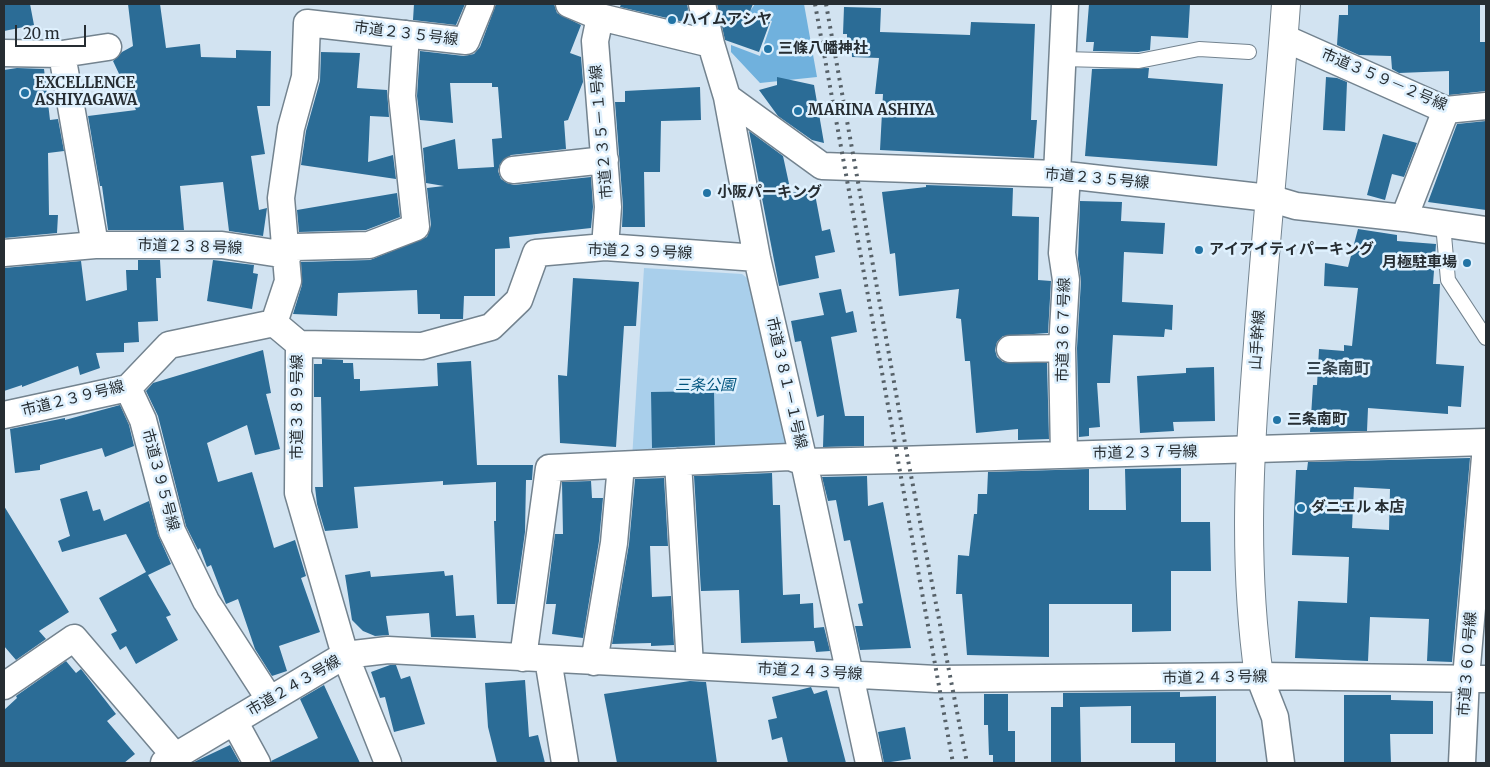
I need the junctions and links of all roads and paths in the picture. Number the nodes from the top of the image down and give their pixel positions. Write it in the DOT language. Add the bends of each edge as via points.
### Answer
graph roads {
  1 [pos="481,4"];
  2 [pos="569,4"];
  3 [pos="702,4"];
  4 [pos="1066,4"];
  5 [pos="1286,4"];
  6 [pos="600,17"];
  7 [pos="406,34"];
  8 [pos="1284,38"];
  9 [pos="711,44"];
  10 [pos="108,47"];
  11 [pos="1249,52"];
  12 [pos="4,53"];
  13 [pos="62,54"];
  14 [pos="1063,59"];
  15 [pos="728,96"];
  16 [pos="1486,106"];
  17 [pos="1446,110"];
  18 [pos="604,160"];
  19 [pos="513,170"];
  20 [pos="1062,174"];
  21 [pos="1269,198"];
  22 [pos="1404,218"];
  23 [pos="1443,224"];
  24 [pos="1486,230"];
  25 [pos="95,245"];
  26 [pos="605,247"];
  27 [pos="4,253"];
  28 [pos="287,255"];
  29 [pos="757,258"];
  30 [pos="274,323"];
  31 [pos="1486,338"];
  32 [pos="298,344"];
  33 [pos="1062,348"];
  34 [pos="1010,349"];
  35 [pos="128,388"];
  36 [pos="4,415"];
  37 [pos="1486,444"];
  38 [pos="1250,450"];
  39 [pos="1064,456"];
  40 [pos="678,462"];
  41 [pos="804,462"];
  42 [pos="621,465"];
  43 [pos="345,655"];
  44 [pos="535,658"];
  45 [pos="594,662"];
  46 [pos="690,666"];
  47 [pos="850,674"];
  48 [pos="1259,676"];
  49 [pos="1476,679"];
  50 [pos="4,686"];
  51 [pos="270,700"];
  52 [pos="234,721"];
  53 [pos="170,760"];
  54 [pos="258,763"];
  55 [pos="388,763"];
  56 [pos="565,763"];
  57 [pos="869,763"];
  58 [pos="1263,763"];
  59 [pos="1281,763"];
  60 [pos="1462,763"];
  1 -- 7 [label="street, 市道２３５号線" via="466,41"];
  2 -- 6 [label="street"];
  3 -- 9 [label="street, 市道３８１－１号線"];
  4 -- 14 [label="street, 市道３６７号線"];
  5 -- 8 [label="street, 山手幹線"];
  6 -- 9 [label="street"];
  6 -- 18 [label="street, 市道２３５－１号線" via="595,41"];
  7 -- 28 [label="street, 市道２３８号線" via="402,96 416,227 369,245 295,247"];
  7 -- 28 [label="street, 市道２３５号線" via="307,23 305,77 291,128 281,198"];
  8 -- 17 [label="street, 市道３５９－２号線"];
  8 -- 21 [label="street, 山手幹線"];
  9 -- 15 [label="street, 市道３８１－１号線"];
  10 -- 13 [label="street"];
  11 -- 14 [label="lane" via="1199,49 1139,61"];
  12 -- 13 [label="street"];
  13 -- 25 [label="street"];
  14 -- 20 [label="street, 市道３６７号線"];
  15 -- 20 [label="street, 市道２３５号線" via="822,166"];
  15 -- 29 [label="street, 市道３８１－１号線"];
  16 -- 17 [label="street, 市道３５９－２号線"];
  17 -- 22 [label="street"];
  18 -- 19 [label="street"];
  18 -- 26 [label="street, 市道２３５－１号線" via="608,207"];
  20 -- 21 [label="street, 市道２３５号線"];
  20 -- 33 [label="street, 市道３６７号線" via="1062,253 1066,280"];
  21 -- 22 [label="street, 市道２３５号線" via="1296,206"];
  21 -- 38 [label="street, 山手幹線"];
  22 -- 23 [label="street, 市道２３５号線"];
  23 -- 24 [label="street, 市道２３５号線"];
  23 -- 31 [label="lane" via="1448,280"];
  25 -- 27 [label="street, 市道２３８号線"];
  25 -- 28 [label="street, 市道２３８号線" via="222,245"];
  26 -- 29 [label="street, 市道２３９号線"];
  26 -- 32 [label="street, 市道２３９号線" via="536,253 519,300 491,327 422,346"];
  28 -- 30 [label="street" via="288,281"];
  29 -- 41 [label="street, 市道３８１－１号線"];
  30 -- 32 [label="street, 市道３８９号線"];
  30 -- 35 [label="street, 市道２３９号線" via="169,345"];
  32 -- 43 [label="street, 市道３８９号線" via="298,493"];
  33 -- 34 [label="street"];
  33 -- 39 [label="street, 市道３６７号線"];
  35 -- 36 [label="street, 市道２３９号線"];
  35 -- 51 [label="street, 市道３９５号線" via="143,420 172,531 206,600"];
  37 -- 38 [label="street, 市道２３７号線"];
  37 -- 49 [label="street, 市道３６０号線"];
  38 -- 39 [label="street, 市道２３７号線"];
  38 -- 48 [label="street, 山手幹線" via="1249,564"];
  39 -- 41 [label="street, 市道２３７号線"];
  40 -- 41 [label="street, 市道２３７号線" via="790,458"];
  40 -- 42 [label="street, 市道２３７号線"];
  40 -- 46 [label="street"];
  41 -- 47 [label="street, 市道３８１－１号線"];
  42 -- 44 [label="street, 市道２３７号線" via="548,468"];
  42 -- 45 [label="street" via="614,543"];
  43 -- 44 [label="street, 市道２４３号線" via="388,650"];
  43 -- 51 [label="street, 市道２４３号線"];
  43 -- 55 [label="street, 市道３８９号線"];
  44 -- 45 [label="street, 市道２４３号線"];
  44 -- 56 [label="street"];
  45 -- 46 [label="street, 市道２４３号線"];
  46 -- 47 [label="street, 市道２４３号線"];
  47 -- 48 [label="street, 市道２４３号線" via="950,679"];
  47 -- 57 [label="street, 市道３８１－１号線"];
  48 -- 49 [label="street, 市道２４３号線"];
  48 -- 58 [label="street, 山手幹線" via="1258,718"];
  48 -- 59 [label="street, 山手幹線" via="1275,718"];
  49 -- 60 [label="street, 市道３６０号線"];
  50 -- 53 [label="street" via="74,638"];
  51 -- 52 [label="street, 市道２４３号線"];
  52 -- 53 [label="street, 市道２４３号線"];
  52 -- 54 [label="street"];
}
